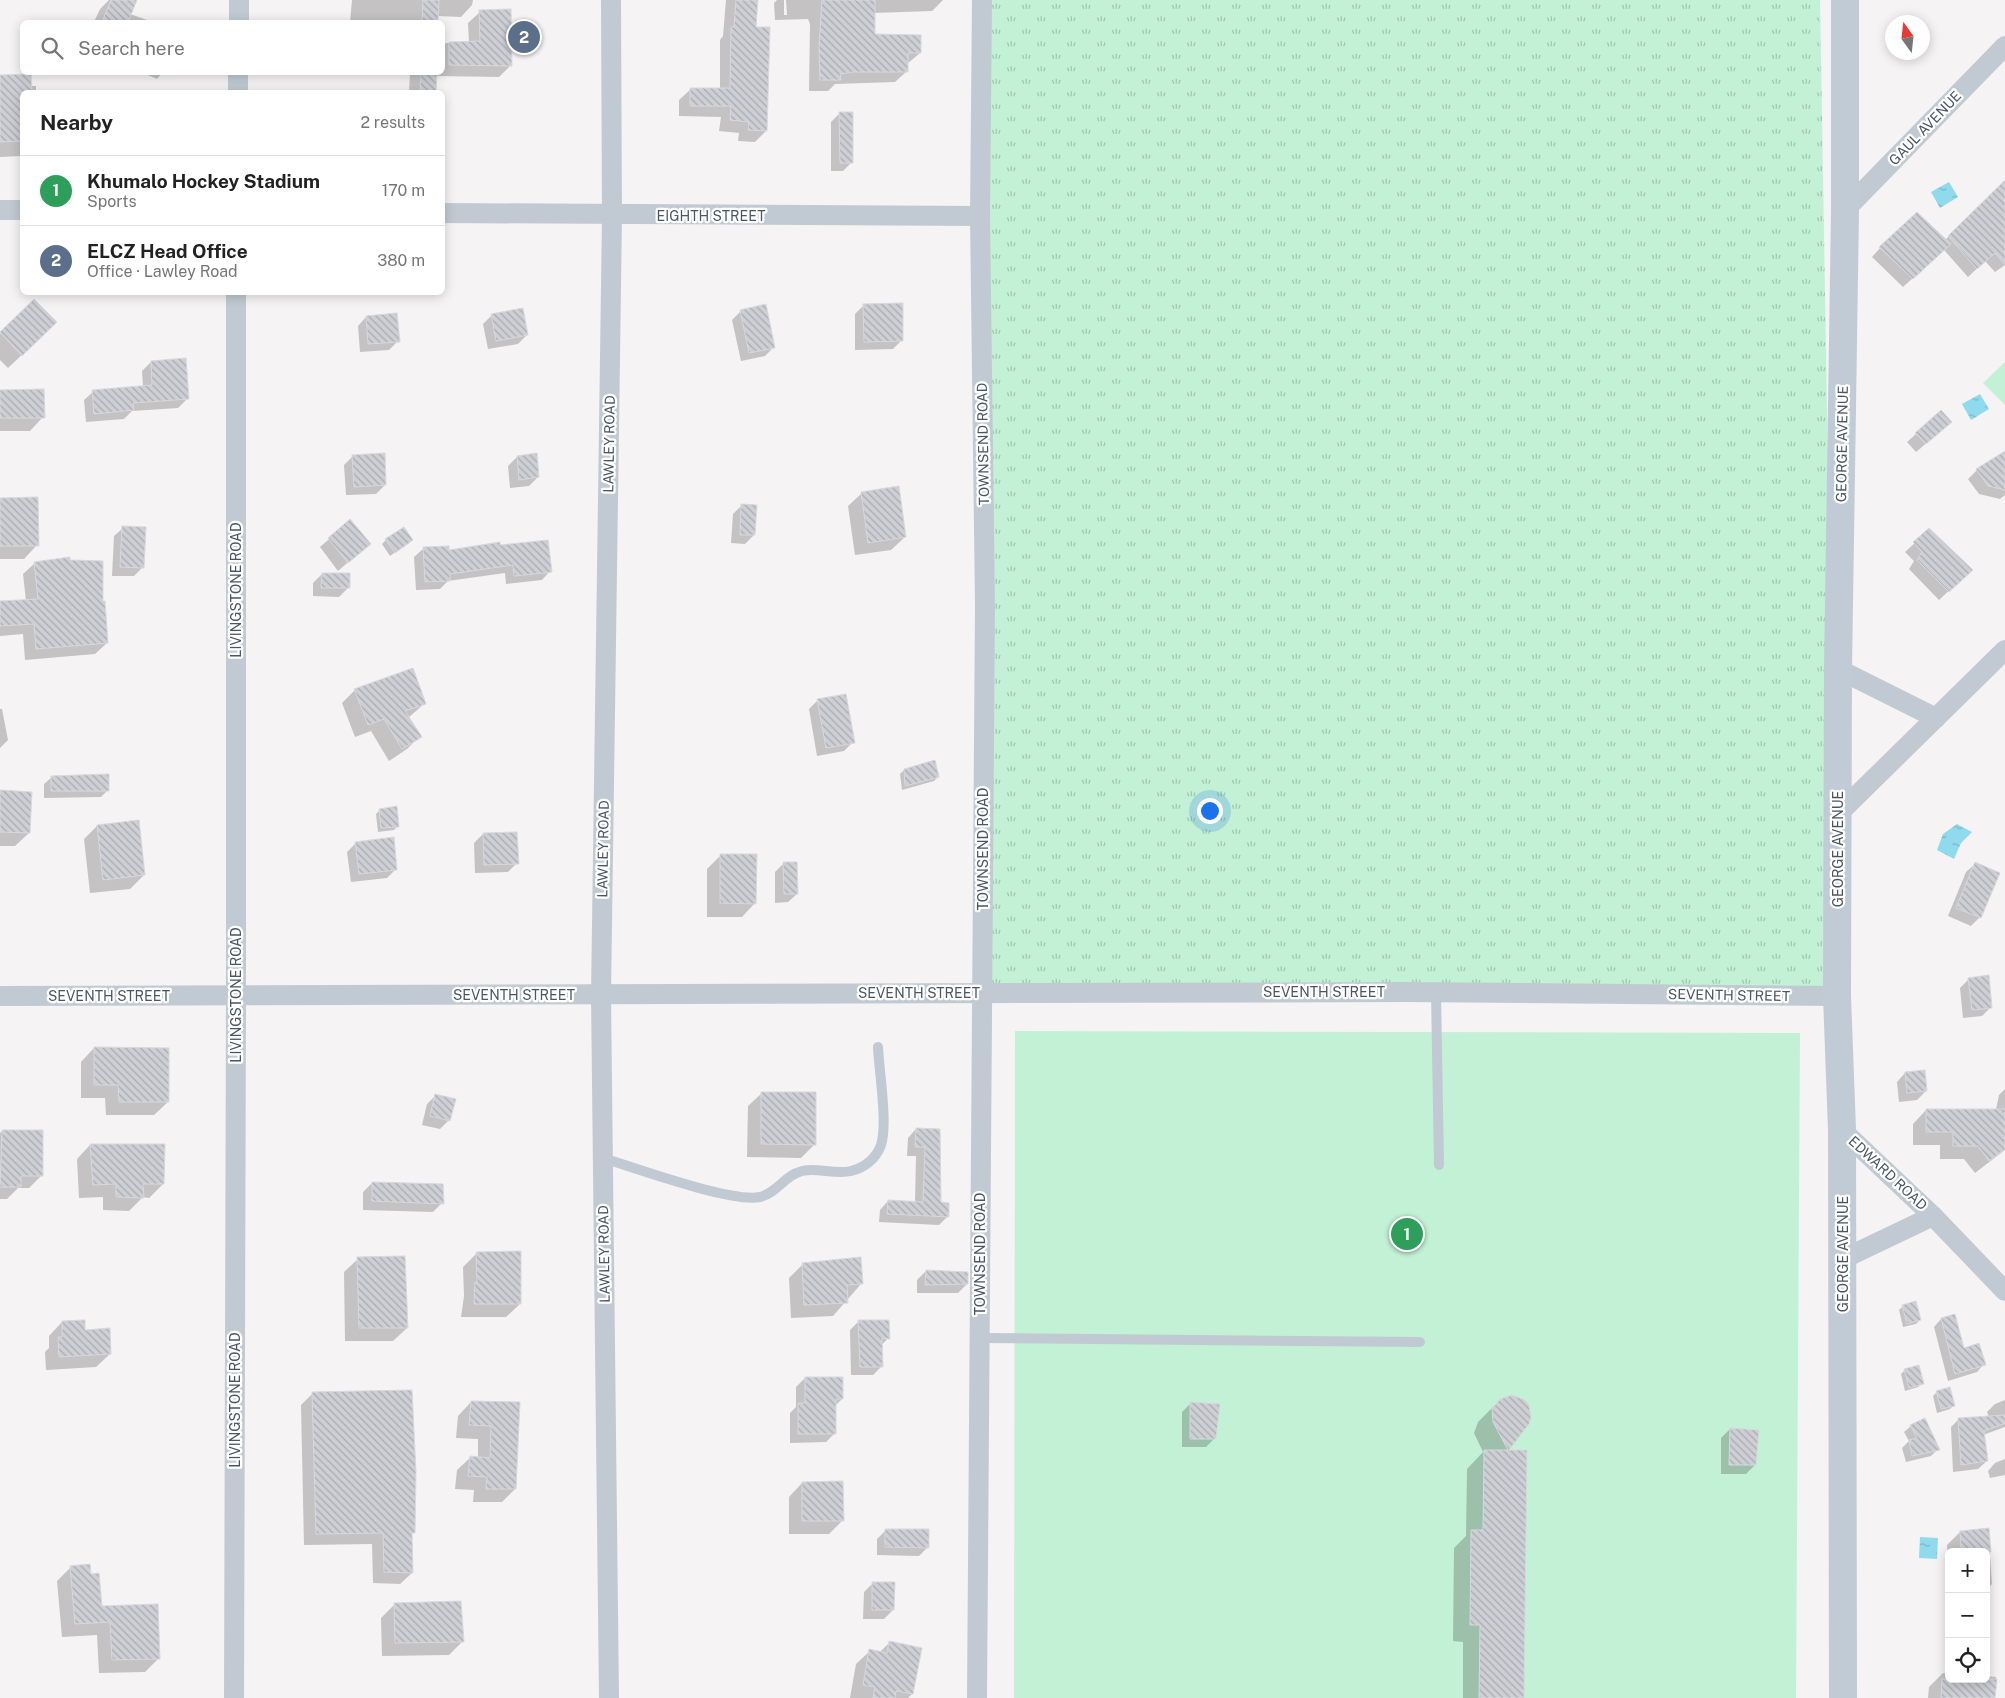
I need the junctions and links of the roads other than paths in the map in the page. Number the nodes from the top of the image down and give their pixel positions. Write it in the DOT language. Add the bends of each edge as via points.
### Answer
graph roads {
  1 [pos="239,0"];
  2 [pos="611,0"];
  3 [pos="982,0"];
  4 [pos="1845,0"];
  5 [pos="239,20"];
  6 [pos="2005,46"];
  7 [pos="238,75"];
  8 [pos="238,90"];
  9 [pos="0,210"];
  10 [pos="20,210"];
  11 [pos="1846,210"];
  12 [pos="445,213"];
  13 [pos="612,216"];
  14 [pos="980,216"];
  15 [pos="236,295"];
  16 [pos="2005,650"];
  17 [pos="1838,669"];
  18 [pos="1936,718"];
  19 [pos="1838,814"];
  20 [pos="982,992"];
  21 [pos="1436,992"];
  22 [pos="601,995"];
  23 [pos="0,996"];
  24 [pos="1838,996"];
  25 [pos="236,997"];
  26 [pos="878,1047"];
  27 [pos="1842,1130"];
  28 [pos="603,1158"];
  29 [pos="1439,1165"];
  30 [pos="1933,1216"];
  31 [pos="1843,1259"];
  32 [pos="2005,1291"];
  33 [pos="979,1338"];
  34 [pos="1420,1342"];
  35 [pos="234,1698"];
  36 [pos="609,1698"];
  37 [pos="977,1698"];
  38 [pos="1843,1698"];
  1 -- 5 [label="street"];
  2 -- 13 [label="street, LAWLEY ROAD"];
  3 -- 14 [label="street, TOWNSEND ROAD"];
  4 -- 11 [label="main road, GEORGE AVENUE"];
  6 -- 11 [label="street, GAUL AVENUE"];
  7 -- 8 [label="street"];
  9 -- 10 [label="street"];
  11 -- 17 [label="main road, GEORGE AVENUE"];
  12 -- 13 [label="street, EIGHTH STREET"];
  13 -- 14 [label="street, EIGHTH STREET"];
  13 -- 22 [label="street, LAWLEY ROAD"];
  14 -- 20 [label="street, TOWNSEND ROAD" via="984,606"];
  15 -- 25 [label="street, LIVINGSTONE ROAD"];
  16 -- 18 [label="street"];
  17 -- 18 [label="street"];
  17 -- 19 [label="main road, GEORGE AVENUE"];
  18 -- 19 [label="street"];
  19 -- 24 [label="main road, GEORGE AVENUE"];
  20 -- 21 [label="street, SEVENTH STREET"];
  20 -- 22 [label="street, SEVENTH STREET"];
  20 -- 33 [label="street, TOWNSEND ROAD"];
  21 -- 24 [label="street, SEVENTH STREET"];
  21 -- 29 [label="lane"];
  22 -- 25 [label="street, SEVENTH STREET"];
  22 -- 28 [label="street, LAWLEY ROAD"];
  23 -- 25 [label="street, SEVENTH STREET"];
  24 -- 27 [label="main road, GEORGE AVENUE"];
  25 -- 35 [label="street, LIVINGSTONE ROAD"];
  26 -- 28 [label="lane" via="883,1125 881,1145 871,1162 850,1171 800,1171 771,1193 746,1198"];
  27 -- 30 [label="street, EDWARD ROAD"];
  27 -- 31 [label="main road, GEORGE AVENUE"];
  28 -- 36 [label="street, LAWLEY ROAD"];
  30 -- 31 [label="street, EDWARD ROAD"];
  30 -- 32 [label="street, EDWARD ROAD"];
  31 -- 38 [label="main road, GEORGE AVENUE"];
  33 -- 34 [label="lane"];
  33 -- 37 [label="street, TOWNSEND ROAD"];
}
